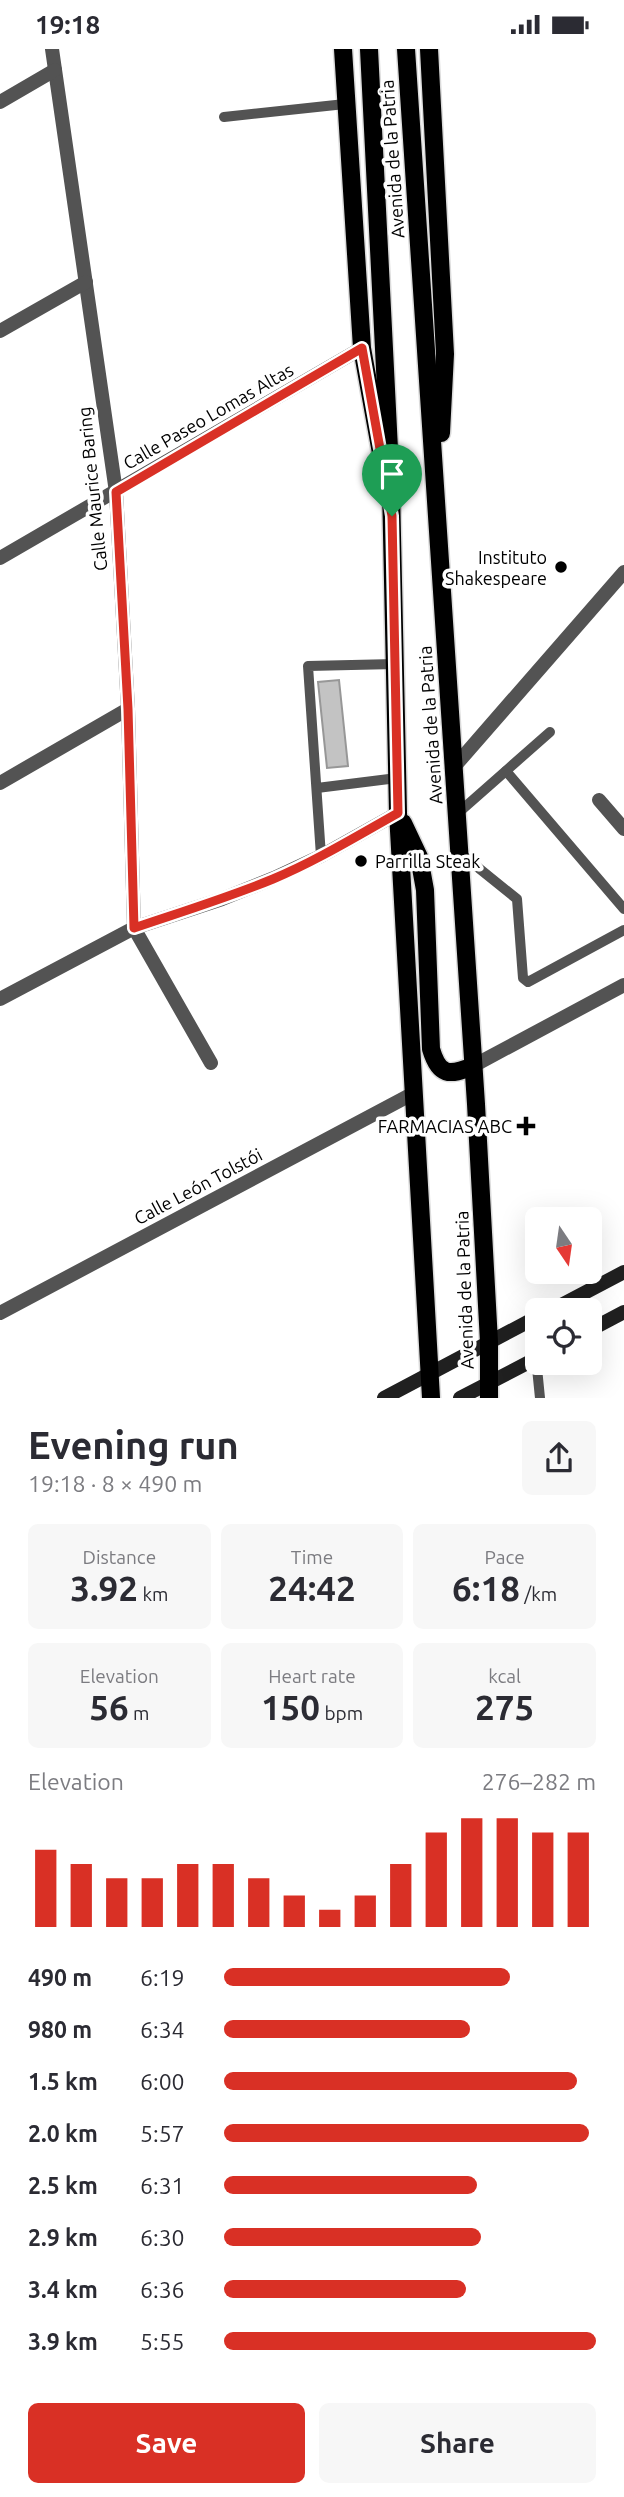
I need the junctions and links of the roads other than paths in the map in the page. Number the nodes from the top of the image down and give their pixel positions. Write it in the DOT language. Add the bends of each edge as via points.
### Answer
graph roads {
  1 [pos="52,49"];
  2 [pos="342,49"];
  3 [pos="369,49"];
  4 [pos="405,49"];
  5 [pos="429,49"];
  6 [pos="55,70"];
  7 [pos="0,102"];
  8 [pos="345,104"];
  9 [pos="224,117"];
  10 [pos="86,282"];
  11 [pos="0,331"];
  12 [pos="362,348"];
  13 [pos="116,492"];
  14 [pos="437,514"];
  15 [pos="392,516"];
  16 [pos="0,558"];
  17 [pos="624,572"];
  18 [pos="395,664"];
  19 [pos="128,709"];
  20 [pos="550,731"];
  21 [pos="454,767"];
  22 [pos="506,771"];
  23 [pos="397,778"];
  24 [pos="0,783"];
  25 [pos="317,788"];
  26 [pos="599,800"];
  27 [pos="398,813"];
  28 [pos="457,814"];
  29 [pos="624,829"];
  30 [pos="460,853"];
  31 [pos="321,856"];
  32 [pos="624,909"];
  33 [pos="134,928"];
  34 [pos="624,930"];
  35 [pos="624,985"];
  36 [pos="0,999"];
  37 [pos="211,1063"];
  38 [pos="473,1066"];
  39 [pos="414,1093"];
  40 [pos="624,1272"];
  41 [pos="575,1298"];
  42 [pos="624,1312"];
  43 [pos="0,1313"];
  44 [pos="525,1323"];
  45 [pos="602,1324"];
  46 [pos="489,1342"];
  47 [pos="525,1366"];
  48 [pos="429,1373"];
  49 [pos="538,1375"];
  50 [pos="489,1390"];
  51 [pos="384,1398"];
  52 [pos="431,1398"];
  53 [pos="460,1398"];
  54 [pos="540,1398"];
  1 -- 6 [label="street, Calle Maurice Baring"];
  2 -- 8 [label="main road"];
  3 -- 15 [label="main road, Avenida de la Patria"];
  4 -- 14 [label="main road, Avenida de la Patria"];
  5 -- 14 [label="main road" via="445,354"];
  6 -- 7 [label="street"];
  6 -- 10 [label="street, Calle Maurice Baring"];
  8 -- 9 [label="lane"];
  8 -- 12 [label="main road"];
  10 -- 11 [label="street"];
  10 -- 13 [label="street, Calle Maurice Baring"];
  12 -- 13 [label="street, Calle Paseo Lomas Altas"];
  12 -- 15 [label="main road"];
  13 -- 16 [label="street, Calle Paseo Lomas Altas"];
  13 -- 19 [label="street, Calle Maurice Baring"];
  14 -- 21 [label="main road, Avenida de la Patria"];
  15 -- 18 [label="main road, Avenida de la Patria"];
  17 -- 21 [label="street"];
  18 -- 23 [label="main road, Avenida de la Patria"];
  18 -- 25 [label="lane" via="308,666"];
  19 -- 24 [label="street"];
  19 -- 33 [label="street, Calle Maurice Baring"];
  20 -- 22 [label="lane"];
  21 -- 28 [label="main road, Avenida de la Patria"];
  22 -- 28 [label="lane"];
  22 -- 32 [label="lane"];
  23 -- 25 [label="lane"];
  23 -- 27 [label="main road, Avenida de la Patria"];
  25 -- 31 [label="lane"];
  26 -- 29 [label="street"];
  27 -- 31 [label="street"];
  27 -- 38 [label="main road" via="419,857 425,890 431,1049 440,1069 449,1073"];
  27 -- 39 [label="main road, Avenida de la Patria"];
  28 -- 30 [label="main road, Avenida de la Patria"];
  30 -- 34 [label="lane" via="517,899 523,978 528,982"];
  30 -- 38 [label="main road, Avenida de la Patria"];
  31 -- 33 [label="street" via="222,899"];
  33 -- 36 [label="street"];
  33 -- 37 [label="street"];
  35 -- 38 [label="street"];
  38 -- 46 [label="main road, Avenida de la Patria"];
  39 -- 43 [label="street, Calle León Tolstói"];
  39 -- 48 [label="main road, Avenida de la Patria"];
  40 -- 41 [label="street"];
  42 -- 45 [label="street"];
  44 -- 46 [label="street"];
  46 -- 48 [label="street"];
  46 -- 50 [label="main road, Avenida de la Patria"];
  47 -- 50 [label="street"];
  48 -- 51 [label="street"];
  48 -- 52 [label="main road, Avenida de la Patria"];
  49 -- 54 [label="lane"];
  50 -- 53 [label="street"];
}
